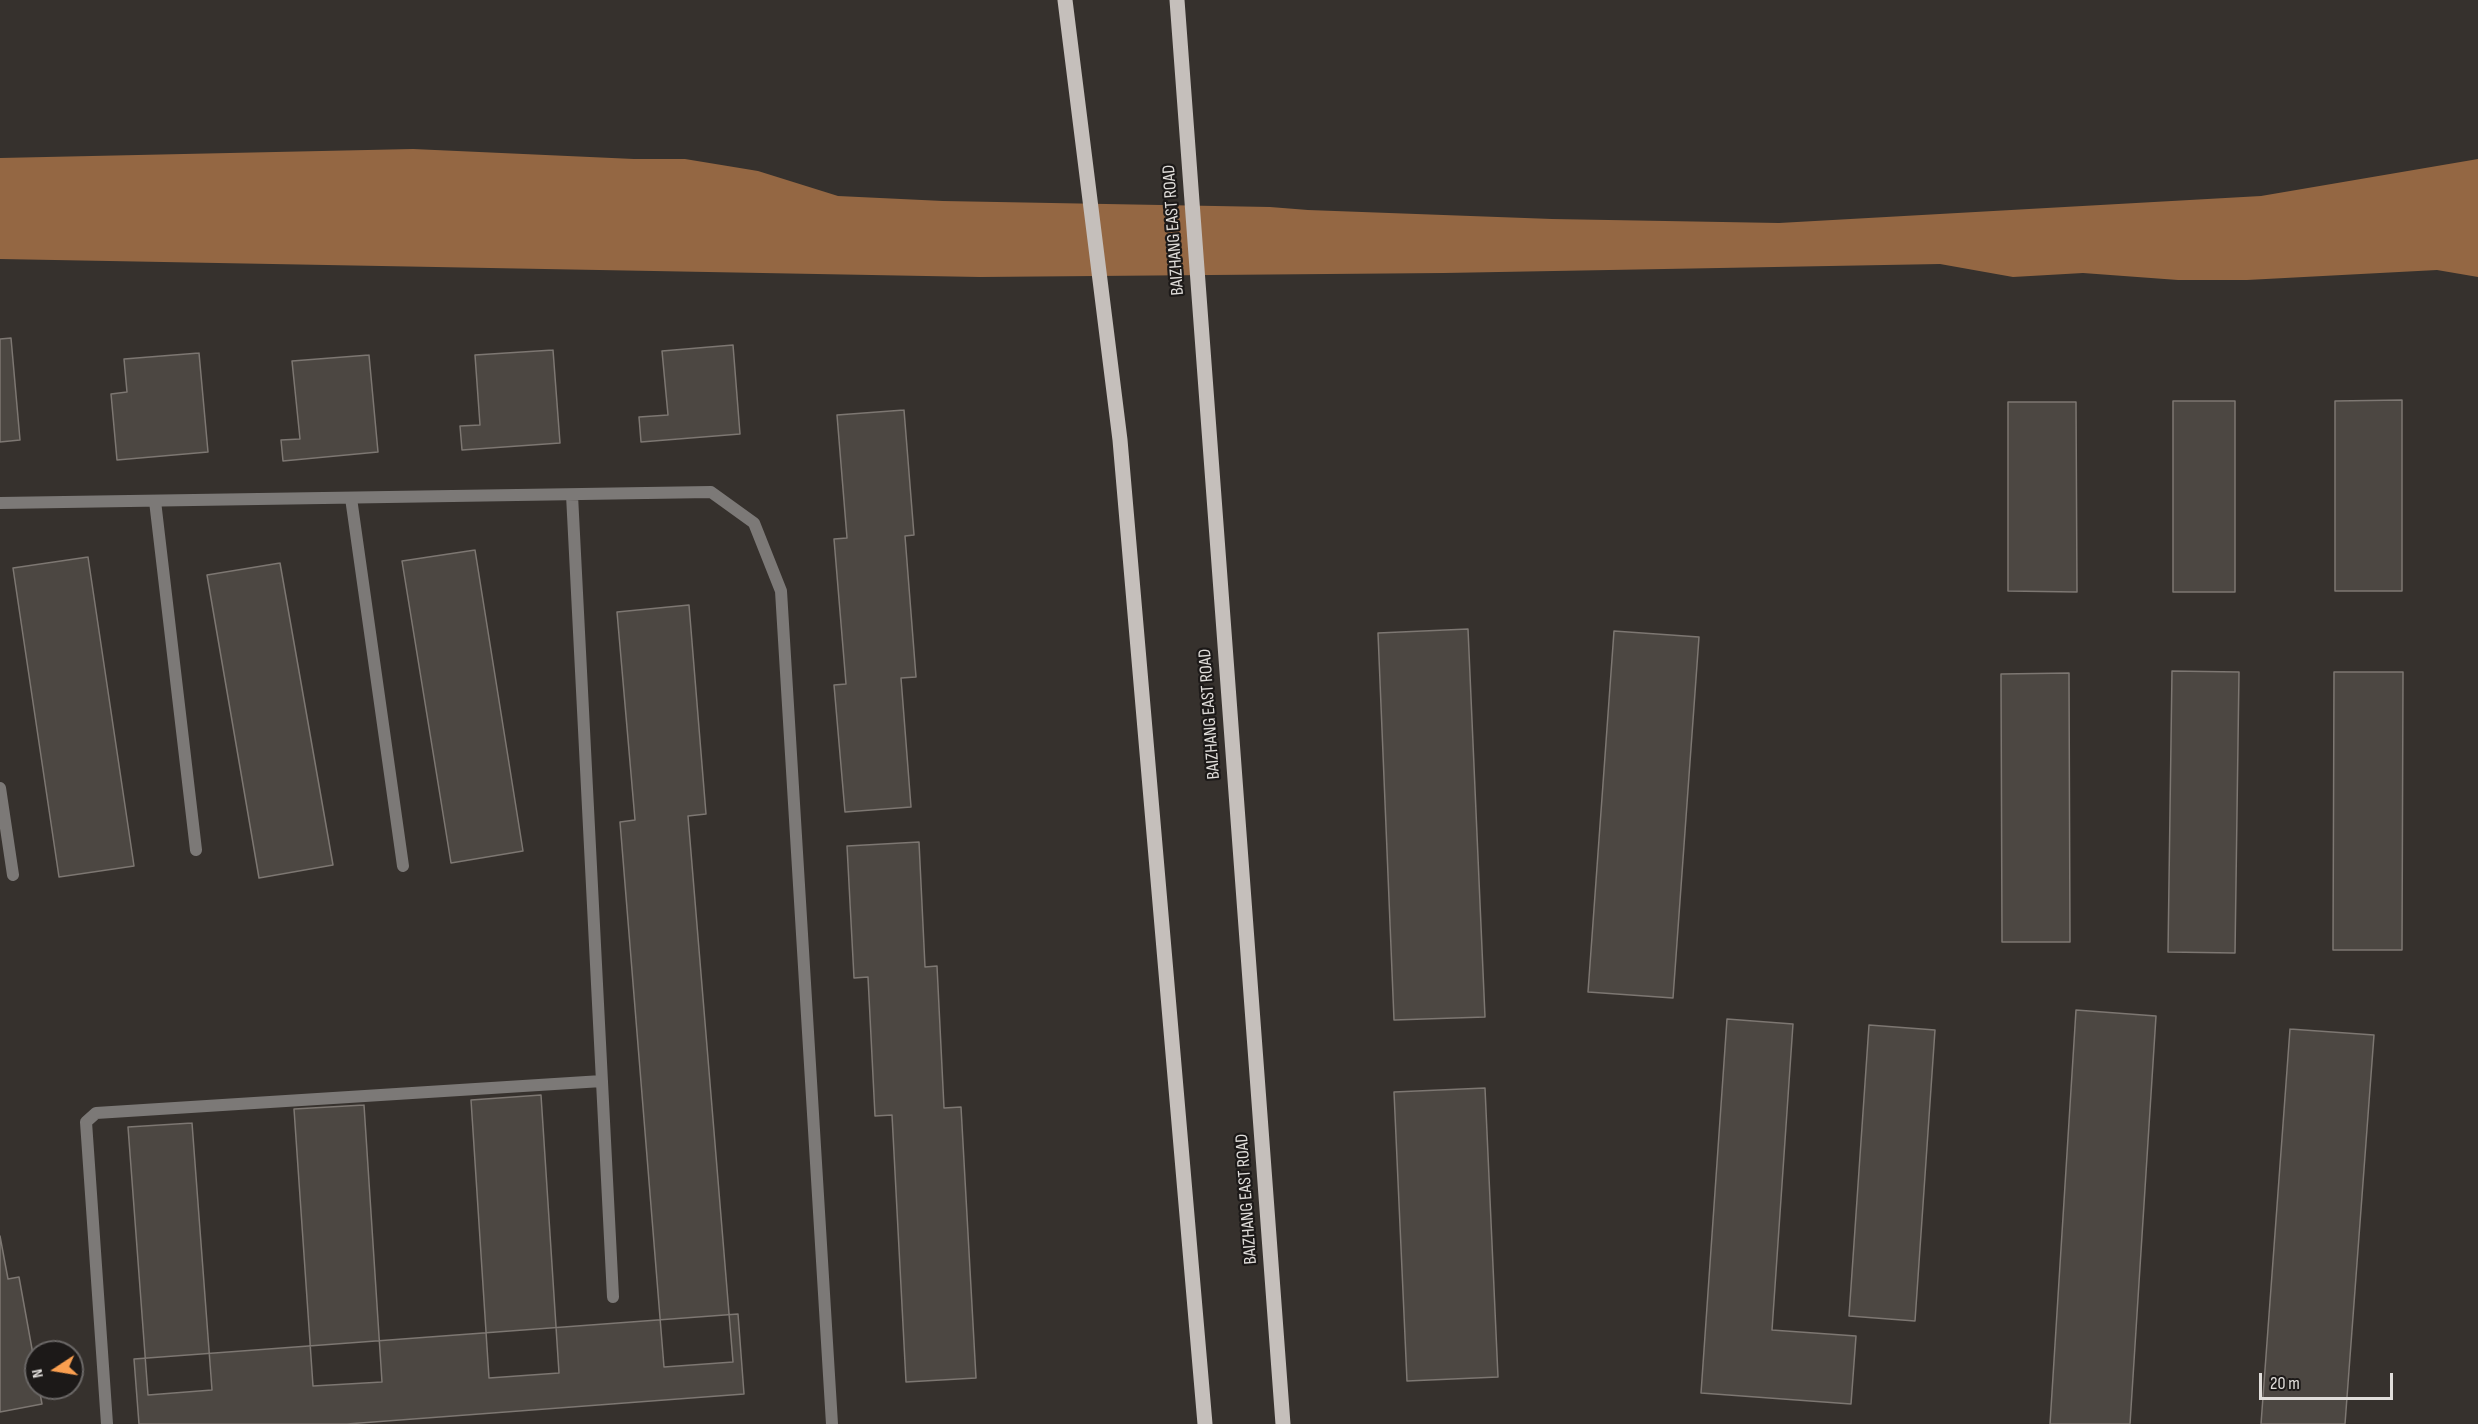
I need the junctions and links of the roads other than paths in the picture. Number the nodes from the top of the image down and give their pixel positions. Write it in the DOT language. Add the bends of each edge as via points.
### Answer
graph roads {
  1 [pos="1177,1"];
  2 [pos="1066,3"];
  3 [pos="572,495"];
  4 [pos="351,498"];
  5 [pos="155,501"];
  6 [pos="0,503"];
  7 [pos="0,788"];
  8 [pos="196,850"];
  9 [pos="403,866"];
  10 [pos="12,875"];
  11 [pos="602,1081"];
  12 [pos="613,1297"];
  13 [pos="107,1424"];
  14 [pos="832,1424"];
  15 [pos="1205,1424"];
  16 [pos="1283,1424"];
  1 -- 16 [label="main road, BAIZHANG EAST ROAD"];
  2 -- 15 [label="main road" via="1120,440"];
  3 -- 4 [label="lane"];
  3 -- 11 [label="lane"];
  3 -- 14 [label="lane" via="711,492 754,523 781,591"];
  4 -- 5 [label="lane"];
  4 -- 9 [label="lane"];
  5 -- 6 [label="lane"];
  5 -- 8 [label="lane"];
  7 -- 10 [label="lane"];
  11 -- 12 [label="lane"];
  11 -- 13 [label="lane" via="96,1113 86,1122"];
}
